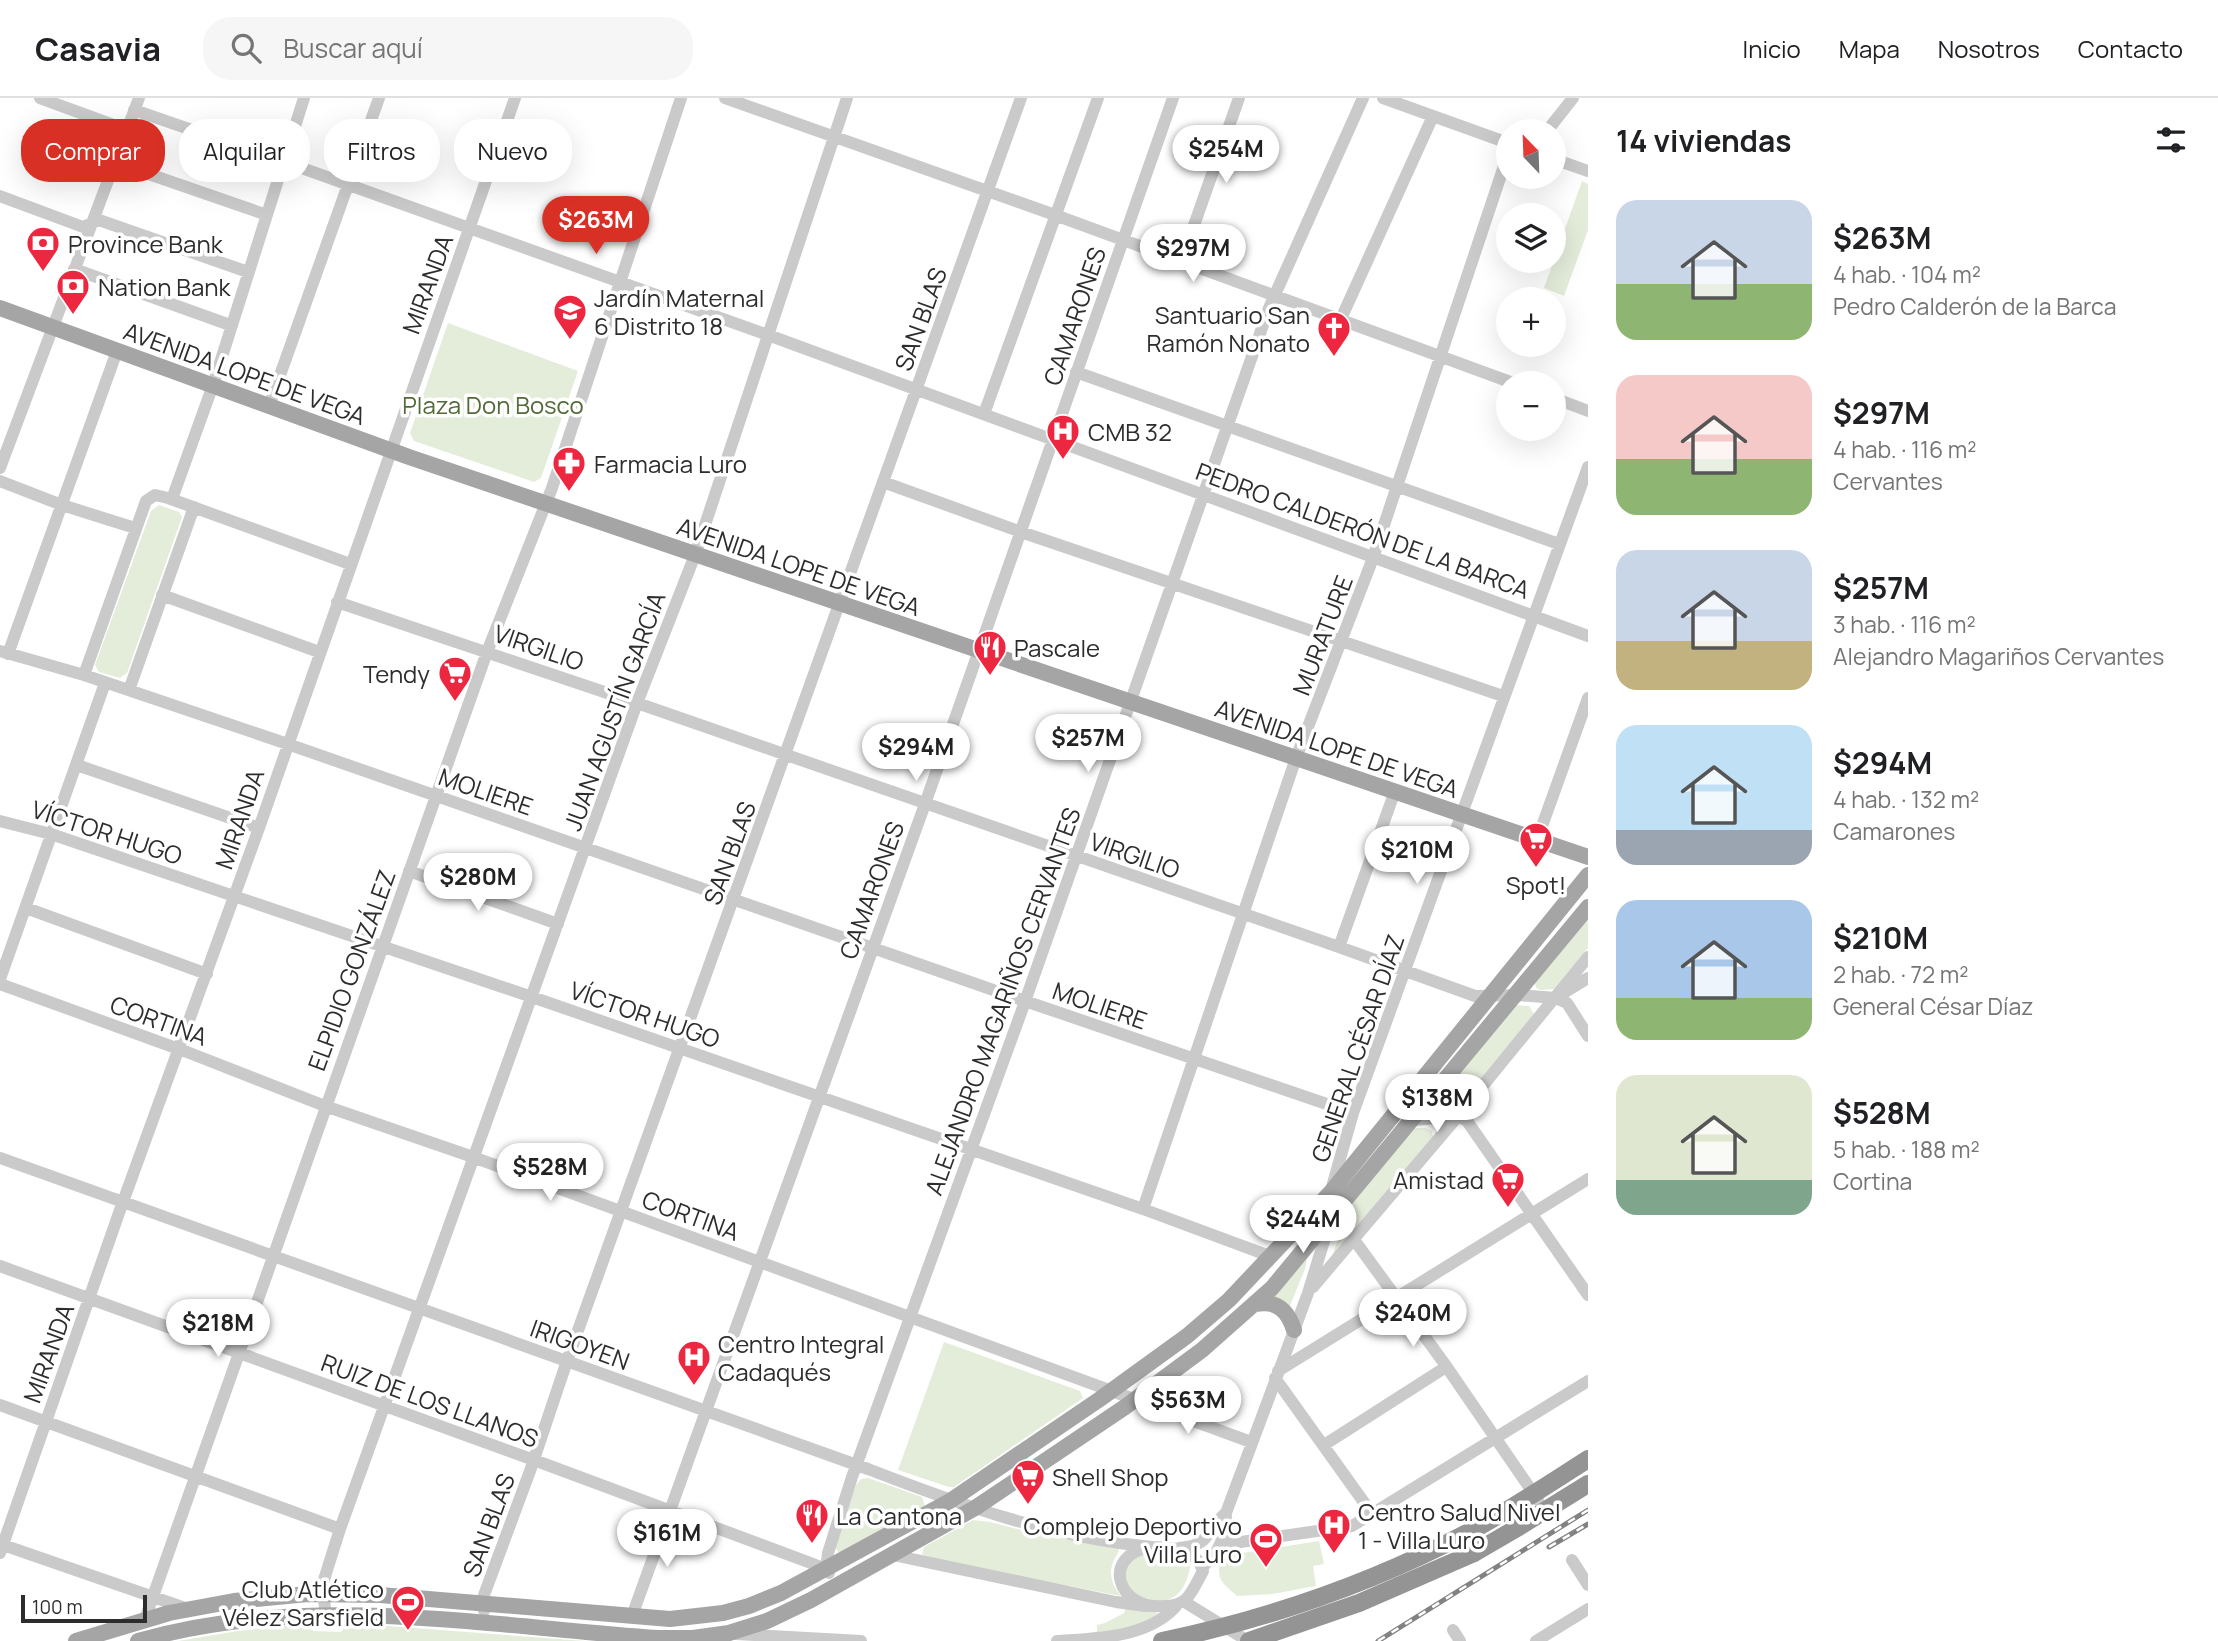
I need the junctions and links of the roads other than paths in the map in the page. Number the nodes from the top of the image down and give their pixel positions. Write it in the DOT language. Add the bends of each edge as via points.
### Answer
graph roads {
  1 [pos="40,98"];
  2 [pos="304,98"];
  3 [pos="379,98"];
  4 [pos="515,98"];
  5 [pos="681,98"];
  6 [pos="725,98"];
  7 [pos="847,98"];
  8 [pos="1021,98"];
  9 [pos="1098,98"];
  10 [pos="1173,98"];
  11 [pos="1239,98"];
  12 [pos="1363,98"];
  13 [pos="1383,98"];
  14 [pos="1573,98"];
  15 [pos="137,104"];
  16 [pos="1433,116"];
  17 [pos="97,119"];
  18 [pos="298,119"];
  19 [pos="1556,119"];
  20 [pos="179,120"];
  21 [pos="834,137"];
  22 [pos="1496,139"];
  23 [pos="1566,163"];
  24 [pos="310,171"];
  25 [pos="1588,171"];
  26 [pos="165,180"];
  27 [pos="106,182"];
  28 [pos="278,182"];
  29 [pos="348,185"];
  30 [pos="1496,189"];
  31 [pos="988,192"];
  32 [pos="0,196"];
  33 [pos="267,215"];
  34 [pos="1055,215"];
  35 [pos="91,223"];
  36 [pos="469,228"];
  37 [pos="1123,240"];
  38 [pos="1181,262"];
  39 [pos="74,269"];
  40 [pos="248,272"];
  41 [pos="619,282"];
  42 [pos="1273,296"];
  43 [pos="0,308"];
  44 [pos="1340,321"];
  45 [pos="230,325"];
  46 [pos="51,327"];
  47 [pos="768,335"];
  48 [pos="117,351"];
  49 [pos="1441,357"];
  50 [pos="1076,372"];
  51 [pos="1496,377"];
  52 [pos="213,385"];
  53 [pos="917,390"];
  54 [pos="1566,403"];
  55 [pos="269,406"];
  56 [pos="1588,411"];
  57 [pos="984,414"];
  58 [pos="1227,426"];
  59 [pos="1053,439"];
  60 [pos="391,450"];
  61 [pos="1588,467"];
  62 [pos="0,468"];
  63 [pos="0,481"];
  64 [pos="883,482"];
  65 [pos="1397,486"];
  66 [pos="1203,494"];
  67 [pos="172,499"];
  68 [pos="545,503"];
  69 [pos="62,505"];
  70 [pos="194,507"];
  71 [pos="135,528"];
  72 [pos="1021,532"];
  73 [pos="1559,544"];
  74 [pos="695,555"];
  75 [pos="1373,558"];
  76 [pos="350,564"];
  77 [pos="1172,584"];
  78 [pos="163,595"];
  79 [pos="337,602"];
  80 [pos="839,604"];
  81 [pos="1534,615"];
  82 [pos="1588,636"];
  83 [pos="1342,641"];
  84 [pos="978,650"];
  85 [pos="4,652"];
  86 [pos="319,652"];
  87 [pos="487,652"];
  88 [pos="84,675"];
  89 [pos="105,683"];
  90 [pos="129,690"];
  91 [pos="1503,696"];
  92 [pos="1588,698"];
  93 [pos="1131,702"];
  94 [pos="637,703"];
  95 [pos="288,744"];
  96 [pos="785,756"];
  97 [pos="1296,758"];
  98 [pos="77,765"];
  99 [pos="1395,791"];
  100 [pos="437,796"];
  101 [pos="925,804"];
  102 [pos="1461,814"];
  103 [pos="0,821"];
  104 [pos="259,828"];
  105 [pos="51,834"];
  106 [pos="1537,840"];
  107 [pos="586,847"];
  108 [pos="1076,856"];
  109 [pos="1588,857"];
  110 [pos="409,871"];
  111 [pos="1588,875"];
  112 [pos="234,896"];
  113 [pos="735,899"];
  114 [pos="1588,907"];
  115 [pos="26,908"];
  116 [pos="1243,915"];
  117 [pos="558,924"];
  118 [pos="383,946"];
  119 [pos="1339,947"];
  120 [pos="873,948"];
  121 [pos="1588,957"];
  122 [pos="1404,970"];
  123 [pos="207,974"];
  124 [pos="1588,978"];
  125 [pos="0,981"];
  126 [pos="1516,995"];
  127 [pos="532,997"];
  128 [pos="1490,997"];
  129 [pos="1556,998"];
  130 [pos="1025,1001"];
  131 [pos="1588,1036"];
  132 [pos="179,1049"];
  133 [pos="680,1049"];
  134 [pos="1194,1059"];
  135 [pos="819,1097"];
  136 [pos="325,1106"];
  137 [pos="1353,1112"];
  138 [pos="1458,1116"];
  139 [pos="1414,1120"];
  140 [pos="971,1151"];
  141 [pos="473,1157"];
  142 [pos="0,1158"];
  143 [pos="1588,1179"];
  144 [pos="1331,1192"];
  145 [pos="124,1201"];
  146 [pos="1143,1209"];
  147 [pos="622,1213"];
  148 [pos="1532,1214"];
  149 [pos="1327,1225"];
  150 [pos="1355,1241"];
  151 [pos="274,1255"];
  152 [pos="1272,1257"];
  153 [pos="760,1263"];
  154 [pos="0,1266"];
  155 [pos="1308,1293"];
  156 [pos="1588,1295"];
  157 [pos="1397,1298"];
  158 [pos="89,1299"];
  159 [pos="1256,1304"];
  160 [pos="419,1308"];
  161 [pos="912,1318"];
  162 [pos="1294,1330"];
  163 [pos="238,1353"];
  164 [pos="567,1361"];
  165 [pos="1447,1367"];
  166 [pos="1277,1374"];
  167 [pos="1588,1381"];
  168 [pos="1111,1391"];
  169 [pos="1135,1400"];
  170 [pos="0,1405"];
  171 [pos="383,1407"];
  172 [pos="706,1411"];
  173 [pos="45,1422"];
  174 [pos="1497,1439"];
  175 [pos="1251,1442"];
  176 [pos="1324,1445"];
  177 [pos="534,1460"];
  178 [pos="1588,1460"];
  179 [pos="857,1466"];
  180 [pos="195,1475"];
  181 [pos="1588,1484"];
  182 [pos="950,1501"];
  183 [pos="975,1508"];
  184 [pos="671,1511"];
  185 [pos="1226,1513"];
  186 [pos="1373,1515"];
  187 [pos="1550,1517"];
  188 [pos="340,1529"];
  189 [pos="1220,1545"];
  190 [pos="1152,1546"];
  191 [pos="1,1547"];
  192 [pos="1179,1548"];
  193 [pos="892,1555"];
  194 [pos="1572,1560"];
  195 [pos="1202,1567"];
  196 [pos="826,1569"];
  197 [pos="1588,1585"];
  198 [pos="837,1586"];
  199 [pos="323,1594"];
  200 [pos="152,1596"];
  201 [pos="1181,1602"];
  202 [pos="484,1604"];
  203 [pos="1146,1606"];
  204 [pos="190,1609"];
  205 [pos="1588,1609"];
  206 [pos="326,1614"];
  207 [pos="632,1616"];
  208 [pos="145,1619"];
  209 [pos="483,1623"];
  210 [pos="729,1633"];
  211 [pos="76,1641"];
  212 [pos="138,1641"];
  213 [pos="861,1641"];
  214 [pos="1057,1641"];
  215 [pos="1162,1641"];
  216 [pos="1248,1641"];
  217 [pos="1536,1641"];
  1 -- 17 [label="street"];
  2 -- 18 [label="street"];
  3 -- 29 [label="street"];
  4 -- 36 [label="street, MIRANDA"];
  5 -- 41 [label="street, ELPIDIO GONZÁLEZ"];
  6 -- 21 [label="street"];
  7 -- 21 [label="street, JUAN AGUSTÍN GARCÍA"];
  8 -- 31 [label="street, SAN BLAS"];
  9 -- 34 [label="street"];
  10 -- 37 [label="street, CAMARONES"];
  11 -- 38 [label="street"];
  12 -- 42 [label="street, ALEJANDRO MAGARIÑOS CERVANTES"];
  13 -- 16 [label="street"];
  14 -- 19 [label="street"];
  15 -- 20 [label="street, PEDRO CALDERÓN DE LA BARCA"];
  16 -- 22 [label="street"];
  16 -- 44 [label="street"];
  21 -- 31 [label="street"];
  21 -- 47 [label="street, JUAN AGUSTÍN GARCÍA"];
  23 -- 25 [label="street"];
  24 -- 29 [label="street, PEDRO CALDERÓN DE LA BARCA"];
  26 -- 33 [label="street"];
  27 -- 35 [label="street"];
  28 -- 33 [label="street"];
  29 -- 36 [label="street, PEDRO CALDERÓN DE LA BARCA"];
  29 -- 55 [label="street"];
  30 -- 49 [label="street, MURATURE"];
  31 -- 34 [label="street"];
  31 -- 53 [label="street, SAN BLAS"];
  32 -- 35 [label="street" via="83,227"];
  33 -- 40 [label="street"];
  34 -- 37 [label="street"];
  34 -- 57 [label="street"];
  35 -- 39 [label="street"];
  35 -- 40 [label="street" via="99,220"];
  36 -- 41 [label="street, PEDRO CALDERÓN DE LA BARCA"];
  36 -- 60 [label="street, MIRANDA"];
  37 -- 38 [label="street"];
  37 -- 50 [label="street, CAMARONES"];
  38 -- 42 [label="street"];
  39 -- 45 [label="street"];
  39 -- 46 [label="street"];
  40 -- 45 [label="street"];
  41 -- 47 [label="street, PEDRO CALDERÓN DE LA BARCA"];
  41 -- 68 [label="street, ELPIDIO GONZÁLEZ"];
  42 -- 44 [label="street"];
  42 -- 58 [label="street, ALEJANDRO MAGARIÑOS CERVANTES"];
  43 -- 46 [label="main road, AVENIDA LOPE DE VEGA"];
  44 -- 49 [label="street"];
  45 -- 52 [label="street"];
  46 -- 48 [label="main road, AVENIDA LOPE DE VEGA"];
  46 -- 62 [label="street"];
  47 -- 53 [label="street, PEDRO CALDERÓN DE LA BARCA"];
  47 -- 74 [label="street, JUAN AGUSTÍN GARCÍA"];
  48 -- 52 [label="main road, AVENIDA LOPE DE VEGA"];
  48 -- 69 [label="street"];
  49 -- 51 [label="street"];
  49 -- 65 [label="street, MURATURE"];
  50 -- 58 [label="street"];
  50 -- 59 [label="street, CAMARONES"];
  52 -- 55 [label="main road, AVENIDA LOPE DE VEGA"];
  52 -- 67 [label="street"];
  53 -- 57 [label="street, PEDRO CALDERÓN DE LA BARCA"];
  53 -- 64 [label="street, SAN BLAS"];
  54 -- 56 [label="street"];
  55 -- 60 [label="main road, AVENIDA LOPE DE VEGA"];
  57 -- 59 [label="street, PEDRO CALDERÓN DE LA BARCA"];
  58 -- 65 [label="street"];
  58 -- 66 [label="street, ALEJANDRO MAGARIÑOS CERVANTES"];
  59 -- 66 [label="street, PEDRO CALDERÓN DE LA BARCA"];
  59 -- 72 [label="street, CAMARONES"];
  60 -- 68 [label="main road, AVENIDA LOPE DE VEGA"];
  60 -- 76 [label="street, MIRANDA"];
  61 -- 73 [label="street, GENERAL CÉSAR DÍAZ"];
  63 -- 69 [label="street"];
  64 -- 72 [label="street"];
  64 -- 80 [label="street, SAN BLAS"];
  65 -- 73 [label="street"];
  65 -- 75 [label="street, MURATURE"];
  66 -- 75 [label="street, PEDRO CALDERÓN DE LA BARCA"];
  66 -- 77 [label="street, ALEJANDRO MAGARIÑOS CERVANTES"];
  67 -- 70 [label="street"];
  67 -- 71 [label="street" via="152,496"];
  68 -- 74 [label="main road, AVENIDA LOPE DE VEGA"];
  68 -- 87 [label="street, ELPIDIO GONZÁLEZ"];
  69 -- 71 [label="street"];
  69 -- 85 [label="street"];
  70 -- 76 [label="street"];
  70 -- 78 [label="street"];
  71 -- 88 [label="street"];
  72 -- 77 [label="street"];
  72 -- 84 [label="street, CAMARONES"];
  73 -- 81 [label="street, GENERAL CÉSAR DÍAZ"];
  74 -- 80 [label="main road, AVENIDA LOPE DE VEGA"];
  74 -- 94 [label="street, JUAN AGUSTÍN GARCÍA"];
  75 -- 81 [label="street, PEDRO CALDERÓN DE LA BARCA"];
  75 -- 83 [label="street, MURATURE"];
  76 -- 79 [label="street, MIRANDA"];
  77 -- 83 [label="street"];
  77 -- 93 [label="street, ALEJANDRO MAGARIÑOS CERVANTES"];
  78 -- 86 [label="street"];
  78 -- 90 [label="street"];
  79 -- 86 [label="street, MIRANDA"];
  79 -- 87 [label="street, VIRGILIO"];
  80 -- 84 [label="main road, AVENIDA LOPE DE VEGA"];
  80 -- 96 [label="street, SAN BLAS"];
  81 -- 82 [label="street, PEDRO CALDERÓN DE LA BARCA"];
  81 -- 91 [label="street, GENERAL CÉSAR DÍAZ"];
  83 -- 91 [label="street"];
  83 -- 97 [label="street, MURATURE"];
  84 -- 93 [label="main road, AVENIDA LOPE DE VEGA"];
  84 -- 101 [label="street, CAMARONES"];
  85 -- 88 [label="street, MOLIERE"];
  86 -- 95 [label="street, MIRANDA"];
  87 -- 94 [label="street, VIRGILIO"];
  87 -- 100 [label="street, ELPIDIO GONZÁLEZ"];
  88 -- 89 [label="street, MOLIERE"];
  89 -- 90 [label="street, MOLIERE"];
  89 -- 98 [label="street"];
  90 -- 95 [label="street, MOLIERE"];
  91 -- 102 [label="street, GENERAL CÉSAR DÍAZ"];
  92 -- 106 [label="street"];
  93 -- 97 [label="main road, AVENIDA LOPE DE VEGA"];
  93 -- 108 [label="street, ALEJANDRO MAGARIÑOS CERVANTES"];
  94 -- 96 [label="street, VIRGILIO"];
  94 -- 107 [label="street, JUAN AGUSTÍN GARCÍA"];
  95 -- 100 [label="street, MOLIERE"];
  95 -- 104 [label="street, MIRANDA"];
  96 -- 101 [label="street, VIRGILIO"];
  96 -- 113 [label="street, SAN BLAS"];
  97 -- 99 [label="main road, AVENIDA LOPE DE VEGA"];
  97 -- 116 [label="street, MURATURE"];
  98 -- 104 [label="street"];
  98 -- 105 [label="street"];
  99 -- 102 [label="main road, AVENIDA LOPE DE VEGA"];
  99 -- 119 [label="street"];
  100 -- 107 [label="street, MOLIERE"];
  100 -- 110 [label="street, ELPIDIO GONZÁLEZ"];
  101 -- 108 [label="street, VIRGILIO"];
  101 -- 120 [label="street, CAMARONES"];
  102 -- 106 [label="main road, AVENIDA LOPE DE VEGA"];
  102 -- 122 [label="street, GENERAL CÉSAR DÍAZ"];
  103 -- 105 [label="street, VÍCTOR HUGO"];
  104 -- 112 [label="street, MIRANDA"];
  105 -- 112 [label="street, VÍCTOR HUGO"];
  105 -- 115 [label="street"];
  106 -- 109 [label="main road, AVENIDA LOPE DE VEGA"];
  107 -- 113 [label="street, MOLIERE"];
  107 -- 117 [label="street, JUAN AGUSTÍN GARCÍA"];
  108 -- 116 [label="street, VIRGILIO"];
  108 -- 130 [label="street, ALEJANDRO MAGARIÑOS CERVANTES"];
  110 -- 117 [label="street"];
  110 -- 118 [label="street, ELPIDIO GONZÁLEZ"];
  111 -- 128 [label="main road"];
  112 -- 118 [label="street, VÍCTOR HUGO"];
  112 -- 123 [label="street, MIRANDA"];
  113 -- 120 [label="street, MOLIERE"];
  113 -- 133 [label="street, SAN BLAS"];
  114 -- 126 [label="main road"];
  115 -- 123 [label="street"];
  115 -- 125 [label="street"];
  116 -- 119 [label="street, VIRGILIO"];
  116 -- 134 [label="street, MURATURE"];
  117 -- 127 [label="street, JUAN AGUSTÍN GARCÍA"];
  118 -- 127 [label="street, VÍCTOR HUGO"];
  118 -- 136 [label="street, ELPIDIO GONZÁLEZ"];
  119 -- 122 [label="street, VIRGILIO"];
  120 -- 130 [label="street, MOLIERE"];
  120 -- 135 [label="street, CAMARONES"];
  121 -- 129 [label="street"];
  122 -- 128 [label="street, VIRGILIO" via="1475,996"];
  122 -- 137 [label="street, GENERAL CÉSAR DÍAZ"];
  123 -- 132 [label="street, MIRANDA"];
  124 -- 129 [label="street"];
  125 -- 132 [label="street, CORTINA"];
  126 -- 128 [label="street, VIRGILIO"];
  126 -- 129 [label="street, VIRGILIO"];
  126 -- 139 [label="main road"];
  127 -- 133 [label="street, VÍCTOR HUGO"];
  127 -- 141 [label="street, JUAN AGUSTÍN GARCÍA"];
  128 -- 144 [label="main road"];
  129 -- 131 [label="street" via="1567,1003"];
  129 -- 138 [label="street"];
  130 -- 134 [label="street, MOLIERE"];
  130 -- 140 [label="street, ALEJANDRO MAGARIÑOS CERVANTES"];
  132 -- 136 [label="street, CORTINA"];
  132 -- 145 [label="street, MIRANDA"];
  133 -- 135 [label="street, VÍCTOR HUGO"];
  133 -- 147 [label="street, SAN BLAS"];
  134 -- 137 [label="street, MOLIERE"];
  134 -- 146 [label="street, MURATURE"];
  135 -- 140 [label="street, VÍCTOR HUGO"];
  135 -- 153 [label="street, CAMARONES"];
  136 -- 141 [label="street, CORTINA"];
  136 -- 151 [label="street, ELPIDIO GONZÁLEZ"];
  137 -- 144 [label="street, GENERAL CÉSAR DÍAZ"];
  138 -- 139 [label="street"];
  138 -- 148 [label="street" via="1467,1121"];
  138 -- 150 [label="street"];
  139 -- 149 [label="main road"];
  140 -- 146 [label="street, VÍCTOR HUGO"];
  140 -- 161 [label="street, ALEJANDRO MAGARIÑOS CERVANTES"];
  141 -- 147 [label="street, CORTINA"];
  141 -- 160 [label="street, JUAN AGUSTÍN GARCÍA"];
  142 -- 145 [label="street, IRIGOYEN"];
  143 -- 148 [label="street"];
  144 -- 149 [label="street, GENERAL CÉSAR DÍAZ"];
  144 -- 152 [label="main road"];
  145 -- 151 [label="street, IRIGOYEN"];
  145 -- 158 [label="street, MIRANDA"];
  146 -- 152 [label="street, VÍCTOR HUGO"];
  147 -- 153 [label="street, CORTINA"];
  147 -- 164 [label="street, SAN BLAS"];
  148 -- 156 [label="street"];
  148 -- 157 [label="street"];
  149 -- 155 [label="street, GENERAL CÉSAR DÍAZ"];
  149 -- 159 [label="main road"];
  150 -- 155 [label="street"];
  150 -- 157 [label="street"];
  151 -- 160 [label="street, IRIGOYEN"];
  151 -- 163 [label="street, ELPIDIO GONZÁLEZ"];
  152 -- 168 [label="main road" via="1209,1318"];
  153 -- 161 [label="street, CORTINA"];
  153 -- 172 [label="street, CAMARONES"];
  154 -- 158 [label="street, RUIZ DE LOS LLANOS"];
  155 -- 162 [label="street, GENERAL CÉSAR DÍAZ"];
  157 -- 165 [label="street"];
  157 -- 166 [label="street"];
  158 -- 163 [label="street, RUIZ DE LOS LLANOS"];
  158 -- 173 [label="street, MIRANDA"];
  159 -- 162 [label="main road" via="1278,1306"];
  159 -- 169 [label="main road"];
  160 -- 164 [label="street, IRIGOYEN"];
  160 -- 171 [label="street, JUAN AGUSTÍN GARCÍA"];
  161 -- 168 [label="street, CORTINA"];
  161 -- 179 [label="street, ALEJANDRO MAGARIÑOS CERVANTES"];
  162 -- 166 [label="street, GENERAL CÉSAR DÍAZ"];
  163 -- 171 [label="street, RUIZ DE LOS LLANOS"];
  163 -- 180 [label="street, ELPIDIO GONZÁLEZ"];
  164 -- 172 [label="street, IRIGOYEN"];
  164 -- 177 [label="street, SAN BLAS"];
  165 -- 174 [label="street"];
  165 -- 176 [label="street"];
  166 -- 175 [label="street, GENERAL CÉSAR DÍAZ"];
  166 -- 176 [label="street"];
  167 -- 174 [label="street"];
  168 -- 169 [label="street, CORTINA"];
  168 -- 182 [label="main road"];
  169 -- 175 [label="street, CORTINA"];
  169 -- 183 [label="main road"];
  170 -- 173 [label="street"];
  171 -- 177 [label="street, RUIZ DE LOS LLANOS"];
  171 -- 188 [label="street, JUAN AGUSTÍN GARCÍA"];
  172 -- 179 [label="street, IRIGOYEN"];
  172 -- 184 [label="street, CAMARONES"];
  173 -- 180 [label="street"];
  173 -- 191 [label="street, MIRANDA"];
  174 -- 186 [label="street"];
  174 -- 187 [label="street"];
  175 -- 185 [label="street, GENERAL CÉSAR DÍAZ"];
  176 -- 186 [label="street"];
  177 -- 184 [label="street, RUIZ DE LOS LLANOS"];
  177 -- 202 [label="street, SAN BLAS"];
  178 -- 215 [label="highway, bridge" via="1466,1533 1386,1570 1249,1620"];
  179 -- 182 [label="street, IRIGOYEN"];
  179 -- 196 [label="street, ALEJANDRO MAGARIÑOS CERVANTES"];
  180 -- 188 [label="street"];
  180 -- 200 [label="street, ELPIDIO GONZÁLEZ"];
  181 -- 216 [label="highway, bridge" via="1474,1553 1359,1603"];
  182 -- 183 [label="street, IRIGOYEN"];
  182 -- 196 [label="main road"];
  183 -- 190 [label="street, IRIGOYEN" via="1073,1536"];
  183 -- 193 [label="main road"];
  184 -- 196 [label="street, RUIZ DE LOS LLANOS"];
  184 -- 207 [label="street, CAMARONES"];
  185 -- 189 [label="street"];
  185 -- 192 [label="street" via="1202,1543"];
  186 -- 189 [label="street" via="1347,1528"];
  188 -- 199 [label="street, JUAN AGUSTÍN GARCÍA"];
  189 -- 195 [label="street"];
  190 -- 192 [label="street"];
  190 -- 203 [label="street" via="1129,1555 1120,1569 1125,1592"];
  191 -- 200 [label="street"];
  192 -- 195 [label="street"];
  193 -- 198 [label="main road"];
  193 -- 203 [label="street"];
  194 -- 197 [label="street"];
  195 -- 201 [label="street"];
  196 -- 198 [label="street"];
  196 -- 207 [label="main road" via="770,1598 723,1613 682,1618"];
  198 -- 210 [label="main road" via="780,1616"];
  199 -- 202 [label="main road"];
  199 -- 204 [label="main road"];
  199 -- 206 [label="street, JUAN AGUSTÍN GARCÍA"];
  200 -- 204 [label="street"];
  200 -- 208 [label="street, ELPIDIO GONZÁLEZ"];
  201 -- 203 [label="street"];
  201 -- 214 [label="street" via="1167,1617 1144,1628"];
  201 -- 216 [label="street"];
  202 -- 207 [label="main road"];
  202 -- 209 [label="street, SAN BLAS"];
  204 -- 208 [label="main road"];
  205 -- 217 [label="street"];
  206 -- 209 [label="main road"];
  206 -- 212 [label="main road" via="196,1627"];
  208 -- 211 [label="main road"];
  209 -- 210 [label="main road" via="658,1638"];
  210 -- 213 [label="street"];
}
